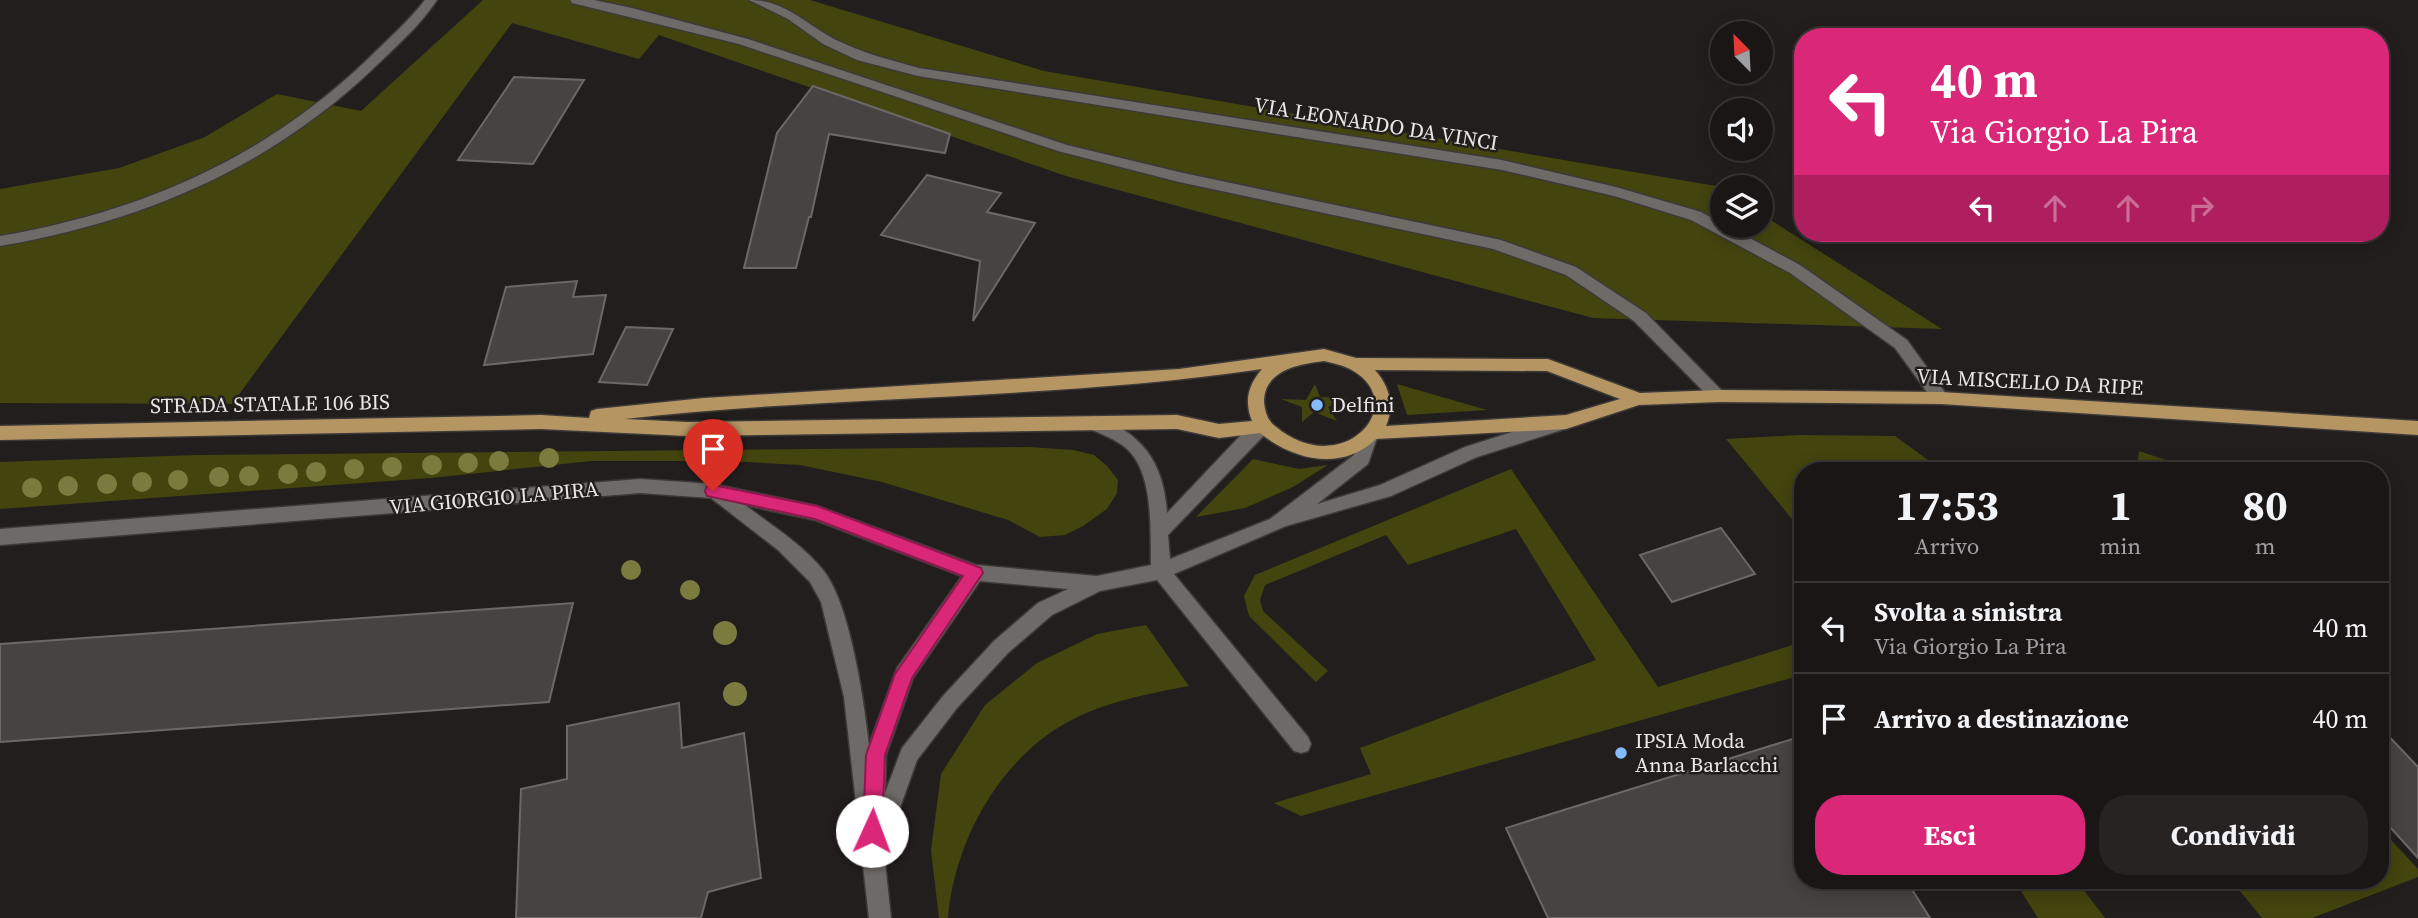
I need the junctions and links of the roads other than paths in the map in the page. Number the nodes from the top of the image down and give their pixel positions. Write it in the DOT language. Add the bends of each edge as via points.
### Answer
graph roads {
  1 [pos="576,0"];
  2 [pos="755,0"];
  3 [pos="433,2"];
  4 [pos="0,241"];
  5 [pos="1294,358"];
  6 [pos="1354,364"];
  7 [pos="1719,396"];
  8 [pos="1941,398"];
  9 [pos="1639,400"];
  10 [pos="541,422"];
  11 [pos="1566,422"];
  12 [pos="1094,423"];
  13 [pos="1264,426"];
  14 [pos="2418,428"];
  15 [pos="0,433"];
  16 [pos="1371,435"];
  17 [pos="713,491"];
  18 [pos="1276,524"];
  19 [pos="1159,533"];
  20 [pos="0,537"];
  21 [pos="1161,571"];
  22 [pos="975,573"];
  23 [pos="1097,584"];
  24 [pos="1301,744"];
  25 [pos="871,856"];
  26 [pos="880,918"];
  1 -- 7 [label="street" via="730,37 1063,148 1496,244 1571,271 1640,317"];
  2 -- 8 [label="street, VIA LEONARDO DA VINCI" via="793,16 828,41 862,57 918,72 1502,165 1696,216 1795,269 1901,344"];
  3 -- 4 [label="street" via="363,74 239,162 141,206 42,236"];
  5 -- 6 [label="main road" via="1324,355"];
  5 -- 10 [label="main road" via="1179,375 704,404"];
  5 -- 13 [label="main road" via="1262,379 1257,390 1258,415"];
  6 -- 9 [label="main road" via="1548,365"];
  6 -- 16 [label="main road" via="1381,390 1384,413"];
  7 -- 8 [label="main road, VIA MISCELLO DA RIPE"];
  7 -- 9 [label="main road, VIA MISCELLO DA RIPE"];
  8 -- 14 [label="main road, VIA MISCELLO DA RIPE"];
  9 -- 11 [label="main road"];
  10 -- 12 [label="main road" via="687,429"];
  10 -- 15 [label="main road, STRADA STATALE 106 BIS"];
  11 -- 16 [label="main road"];
  11 -- 18 [label="street" via="1471,452 1385,491"];
  12 -- 13 [label="main road" via="1177,422 1219,431"];
  12 -- 19 [label="street" via="1131,443 1148,466 1157,493"];
  13 -- 16 [label="main road" via="1300,450 1323,453 1351,448"];
  13 -- 19 [label="street"];
  16 -- 18 [label="street" via="1362,459"];
  17 -- 20 [label="street, VIA GIORGIO LA PIRA" via="640,486"];
  17 -- 22 [label="street, VIA GIORGIO LA PIRA" via="817,513"];
  17 -- 25 [label="street" via="785,545 817,576 830,601 854,697"];
  18 -- 21 [label="street, VIA GIORGIO LA PIRA"];
  19 -- 21 [label="street"];
  21 -- 23 [label="street, VIA GIORGIO LA PIRA"];
  21 -- 24 [label="street"];
  22 -- 23 [label="street, VIA GIORGIO LA PIRA"];
  22 -- 25 [label="street" via="904,674 876,755"];
  23 -- 25 [label="street" via="1045,609 1001,647 950,702 909,755"];
  25 -- 26 [label="street"];
}
